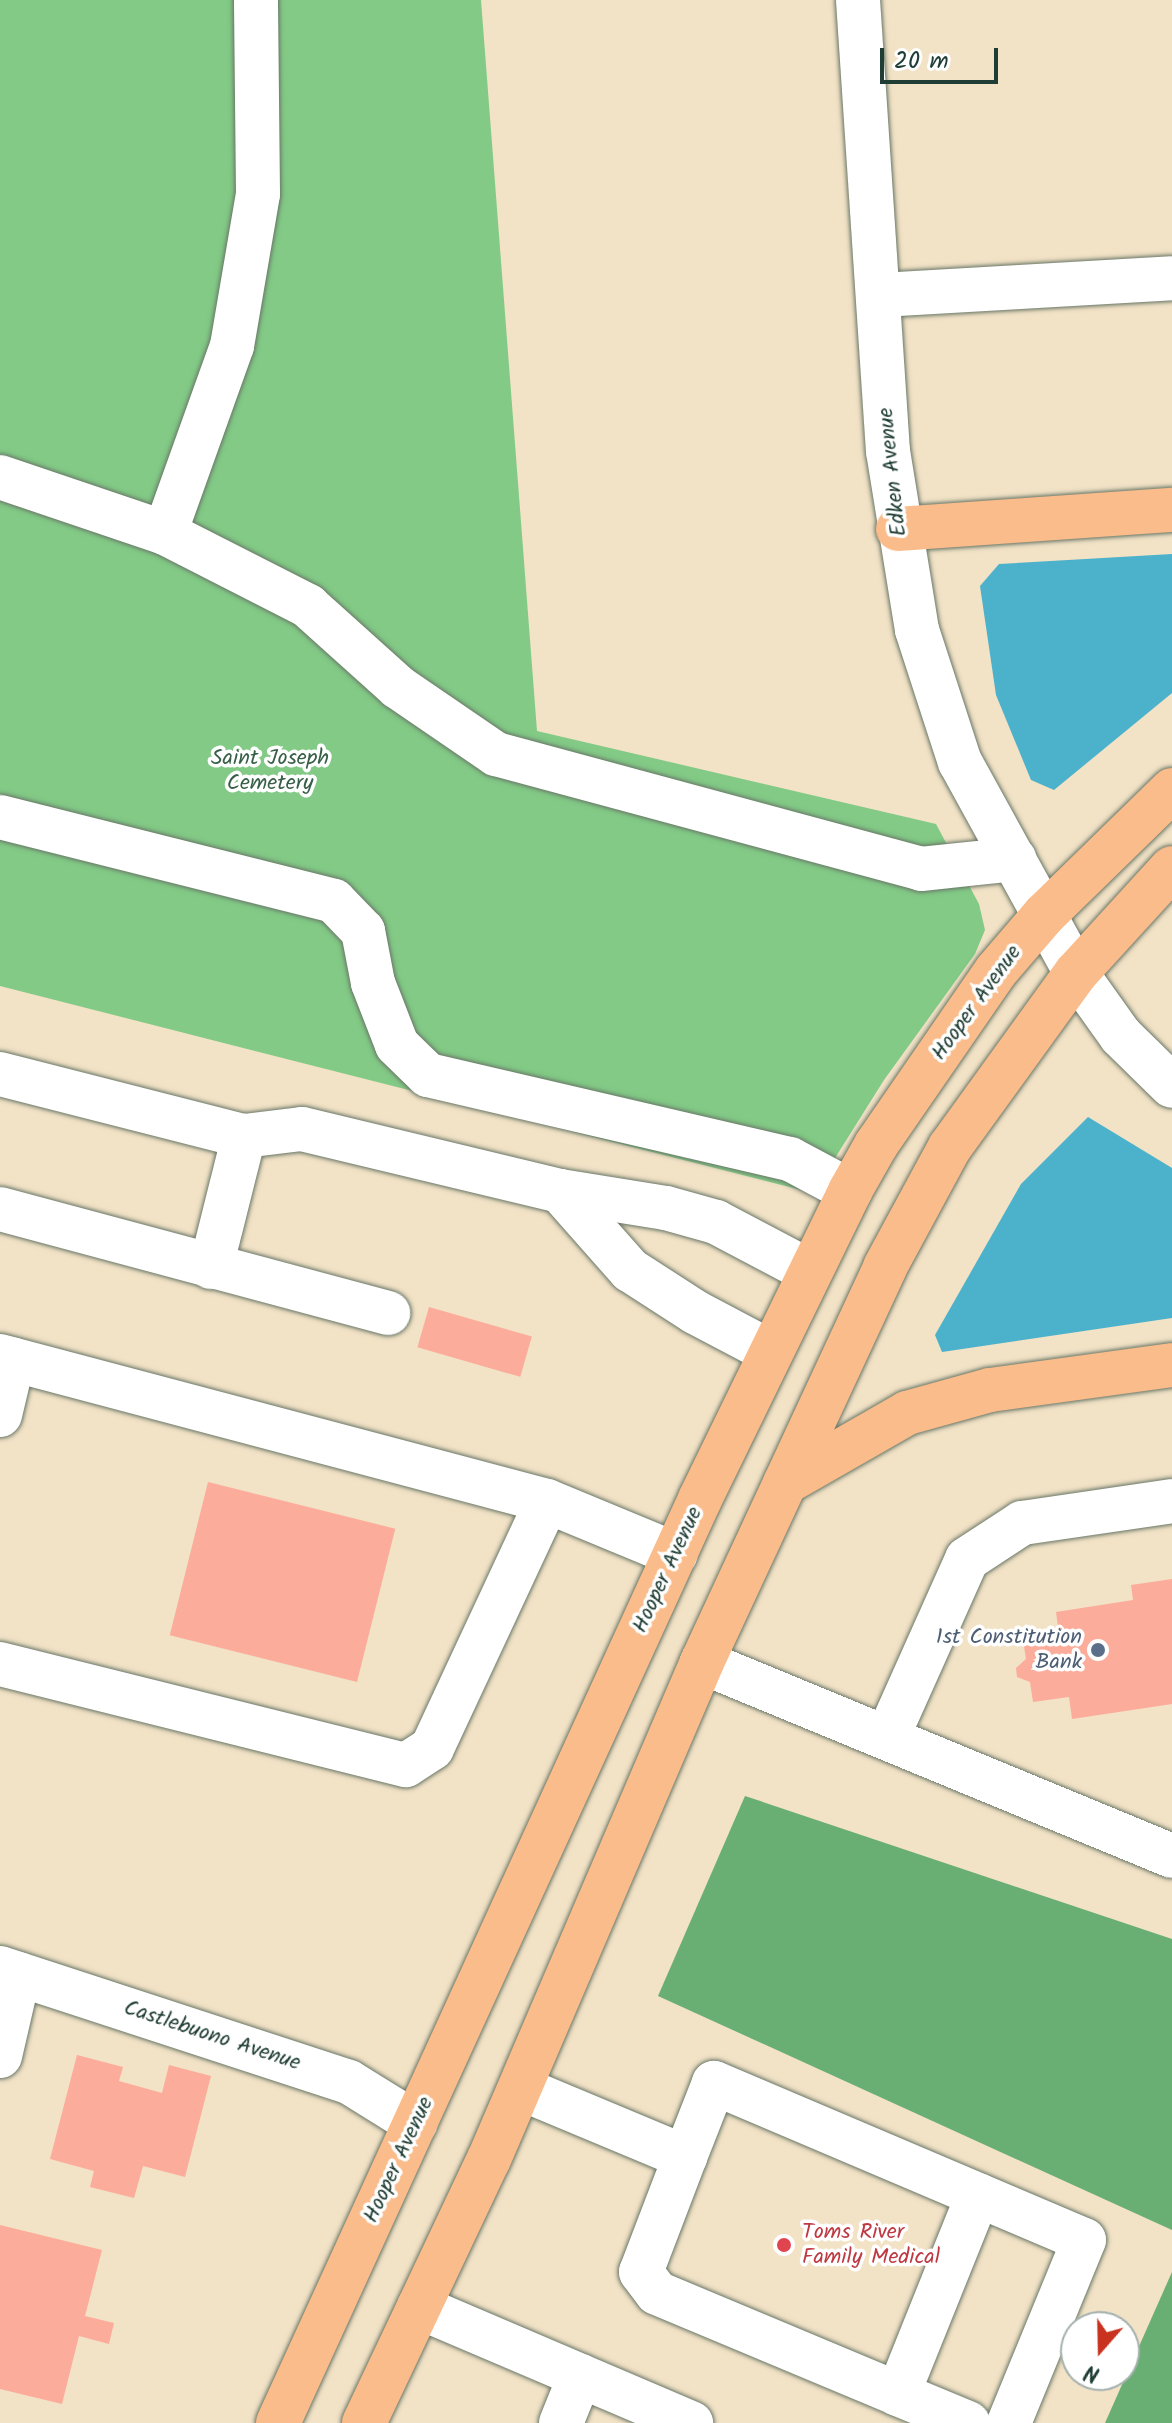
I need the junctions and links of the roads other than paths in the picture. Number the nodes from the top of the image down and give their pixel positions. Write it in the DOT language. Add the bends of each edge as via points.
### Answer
graph roads {
  1 [pos="256,0"];
  2 [pos="858,0"];
  3 [pos="1172,278"];
  4 [pos="881,295"];
  5 [pos="0,477"];
  6 [pos="1172,510"];
  7 [pos="898,529"];
  8 [pos="165,533"];
  9 [pos="1172,790"];
  10 [pos="0,817"];
  11 [pos="1014,859"];
  12 [pos="1172,868"];
  13 [pos="1044,915"];
  14 [pos="1076,973"];
  15 [pos="0,1074"];
  16 [pos="1172,1086"];
  17 [pos="244,1136"];
  18 [pos="560,1191"];
  19 [pos="850,1191"];
  20 [pos="0,1209"];
  21 [pos="211,1267"];
  22 [pos="809,1271"];
  23 [pos="388,1313"];
  24 [pos="771,1352"];
  25 [pos="7,1358"];
  26 [pos="1172,1365"];
  27 [pos="0,1415"];
  28 [pos="785,1483"];
  29 [pos="547,1501"];
  30 [pos="1172,1501"];
  31 [pos="675,1554"];
  32 [pos="702,1662"];
  33 [pos="0,1664"];
  34 [pos="887,1738"];
  35 [pos="1172,1856"];
  36 [pos="9,1971"];
  37 [pos="0,2056"];
  38 [pos="520,2088"];
  39 [pos="415,2123"];
  40 [pos="685,2157"];
  41 [pos="978,2195"];
  42 [pos="419,2307"];
  43 [pos="580,2376"];
  44 [pos="898,2394"];
  45 [pos="278,2423"];
  46 [pos="364,2423"];
  47 [pos="561,2423"];
  48 [pos="691,2423"];
  49 [pos="968,2423"];
  50 [pos="1009,2423"];
  1 -- 8 [label="street" via="258,194 235,330"];
  2 -- 4 [label="street, Edken Avenue"];
  3 -- 4 [label="street"];
  4 -- 7 [label="street, Edken Avenue" via="888,451"];
  5 -- 8 [label="street"];
  6 -- 7 [label="main road"];
  7 -- 11 [label="street, Edken Avenue" via="917,630 960,762"];
  8 -- 11 [label="street" via="308,606 398,687 496,754 921,869"];
  9 -- 13 [label="main road, Hooper Avenue"];
  10 -- 19 [label="street" via="334,901 363,931 373,983 397,1045 428,1075 790,1159"];
  11 -- 13 [label="street, Edken Avenue"];
  12 -- 14 [label="main road"];
  13 -- 14 [label="street, Edken Avenue"];
  13 -- 19 [label="main road, Hooper Avenue" via="996,971"];
  14 -- 16 [label="street, Edken Avenue" via="1121,1036"];
  14 -- 28 [label="main road" via="950,1147 885,1267"];
  15 -- 17 [label="street"];
  17 -- 18 [label="street" via="302,1129"];
  17 -- 21 [label="street"];
  18 -- 22 [label="street" via="716,1222"];
  18 -- 24 [label="street" via="630,1270"];
  19 -- 22 [label="main road, Hooper Avenue"];
  20 -- 21 [label="street"];
  21 -- 23 [label="street"];
  22 -- 24 [label="main road, Hooper Avenue"];
  24 -- 31 [label="main road, Hooper Avenue"];
  25 -- 27 [label="street"];
  25 -- 29 [label="street"];
  26 -- 28 [label="main road" via="990,1390 907,1413"];
  28 -- 32 [label="main road"];
  29 -- 31 [label="street"];
  29 -- 33 [label="street" via="432,1748 406,1765"];
  30 -- 34 [label="street" via="1022,1523 996,1535 967,1559"];
  31 -- 39 [label="main road, Hooper Avenue"];
  32 -- 34 [label="street"];
  32 -- 38 [label="main road"];
  34 -- 35 [label="street"];
  36 -- 37 [label="street"];
  36 -- 39 [label="street, Castlebuono Avenue" via="349,2082"];
  38 -- 40 [label="street"];
  38 -- 42 [label="main road"];
  39 -- 45 [label="main road, Hooper Avenue"];
  40 -- 41 [label="street" via="714,2083"];
  40 -- 44 [label="street" via="641,2272 657,2293"];
  41 -- 44 [label="street"];
  41 -- 50 [label="street" via="1084,2240"];
  42 -- 43 [label="street"];
  42 -- 46 [label="main road"];
  43 -- 47 [label="street"];
  43 -- 48 [label="street"];
  44 -- 49 [label="street"];
}
